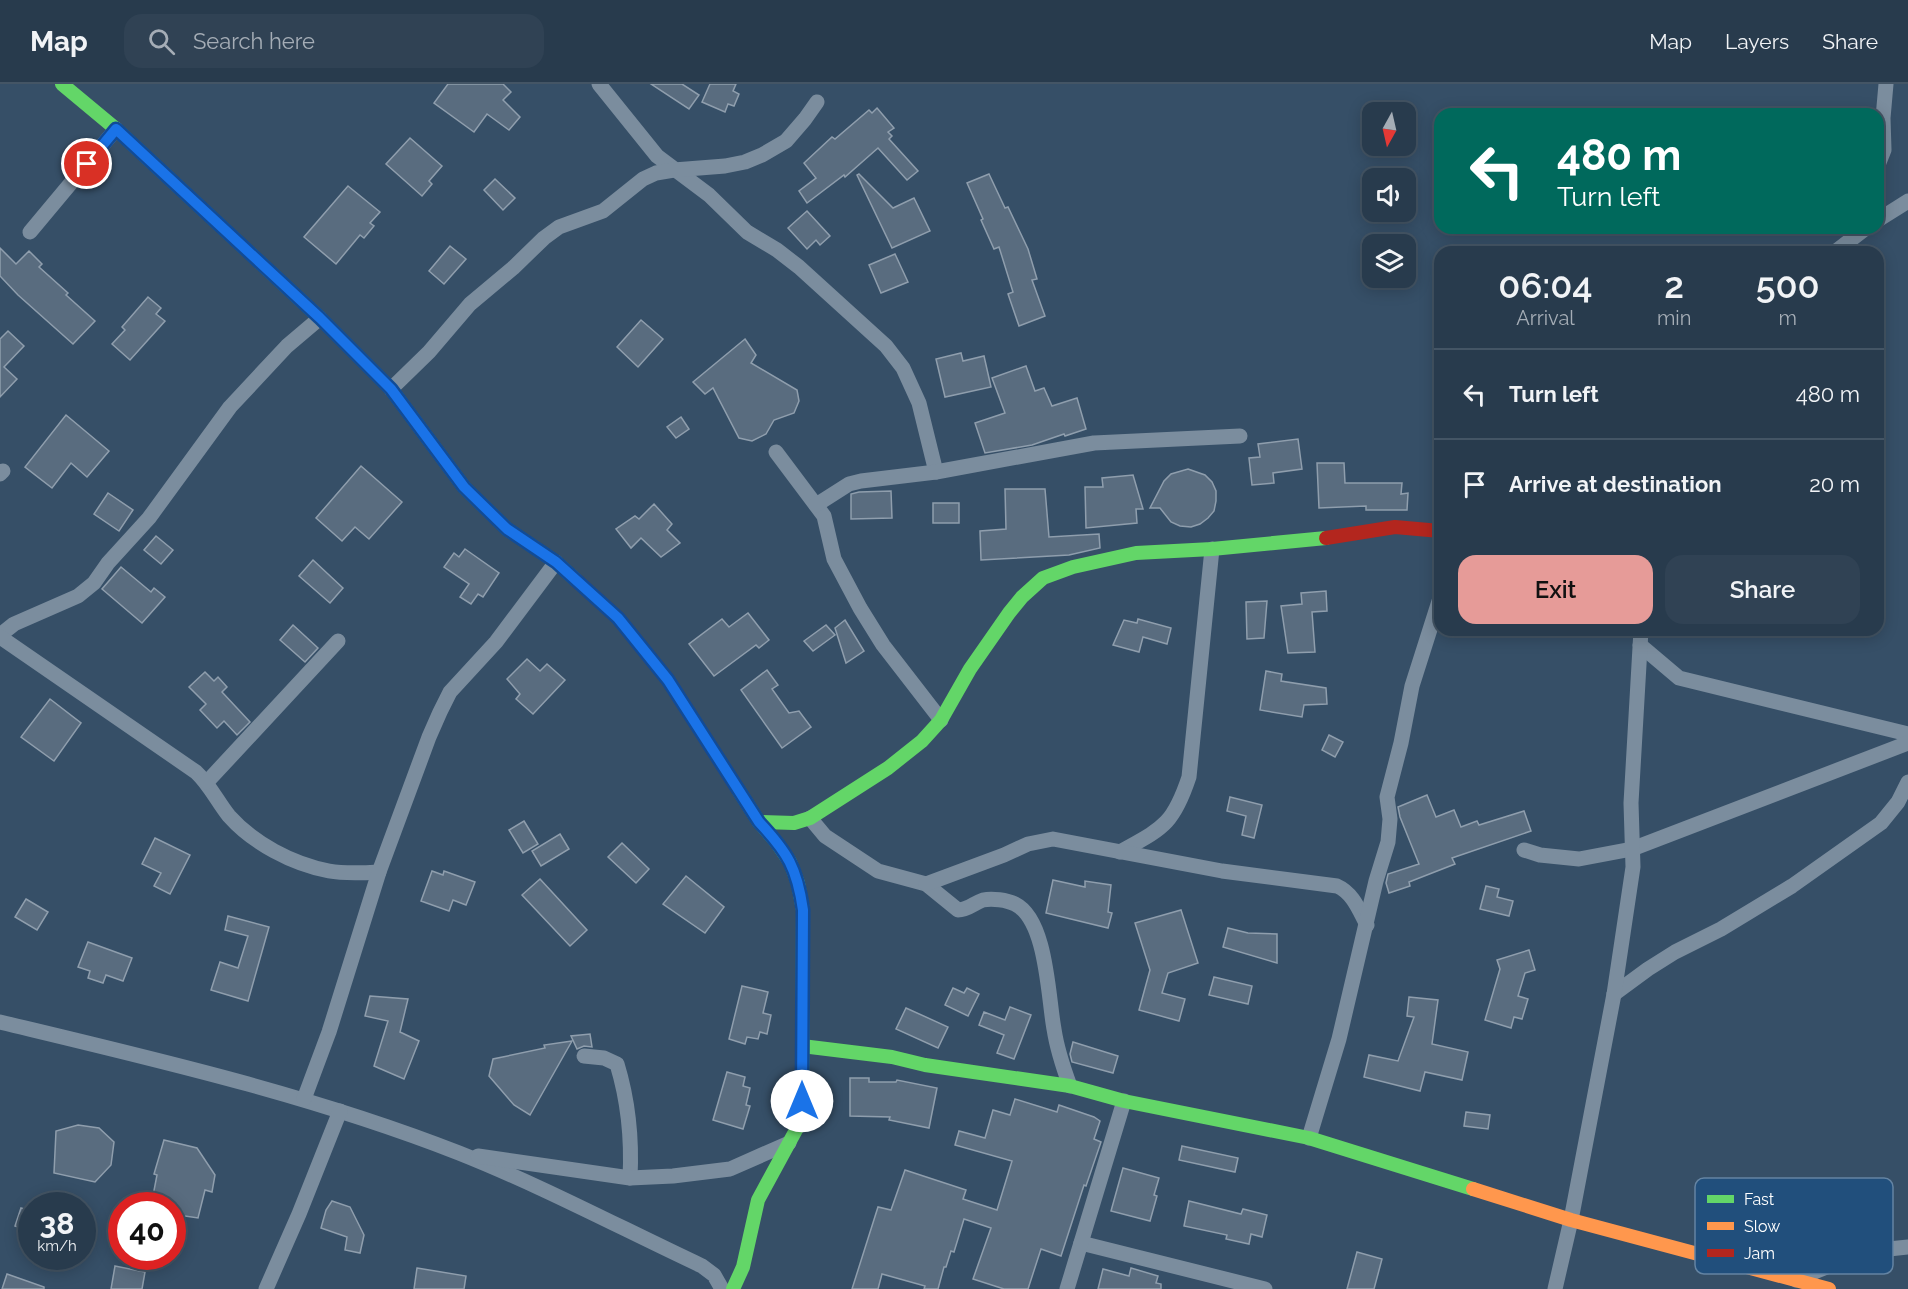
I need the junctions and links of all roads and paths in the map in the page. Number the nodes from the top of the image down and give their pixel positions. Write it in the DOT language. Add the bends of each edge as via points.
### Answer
graph roads {
  1 [pos="599,84"];
  2 [pos="1886,84"];
  3 [pos="66,85"];
  4 [pos="817,102"];
  5 [pos="1884,108"];
  6 [pos="116,129"];
  7 [pos="674,170"];
  8 [pos="1908,201"];
  9 [pos="1884,216"];
  10 [pos="30,232"];
  11 [pos="1858,234"];
  12 [pos="1842,246"];
  13 [pos="320,318"];
  14 [pos="391,389"];
  15 [pos="1240,436"];
  16 [pos="776,452"];
  17 [pos="936,472"];
  18 [pos="816,505"];
  19 [pos="1434,530"];
  20 [pos="1212,549"];
  21 [pos="556,562"];
  22 [pos="1434,617"];
  23 [pos="0,636"];
  24 [pos="1640,637"];
  25 [pos="338,641"];
  26 [pos="941,720"];
  27 [pos="1908,734"];
  28 [pos="1908,742"];
  29 [pos="207,782"];
  30 [pos="1908,782"];
  31 [pos="810,818"];
  32 [pos="759,822"];
  33 [pos="1632,849"];
  34 [pos="1524,850"];
  35 [pos="1120,852"];
  36 [pos="379,872"];
  37 [pos="926,884"];
  38 [pos="1367,925"];
  39 [pos="1614,994"];
  40 [pos="0,1022"];
  41 [pos="802,1046"];
  42 [pos="584,1056"];
  43 [pos="1070,1086"];
  44 [pos="304,1099"];
  45 [pos="1124,1101"];
  46 [pos="340,1111"];
  47 [pos="1309,1138"];
  48 [pos="789,1143"];
  49 [pos="458,1153"];
  50 [pos="630,1178"];
  51 [pos="1571,1220"];
  52 [pos="1081,1243"];
  53 [pos="1908,1246"];
  54 [pos="1893,1248"];
  55 [pos="1695,1253"];
  56 [pos="1774,1274"];
  57 [pos="1809,1274"];
  58 [pos="1796,1280"];
  59 [pos="1241,1286"];
  60 [pos="266,1289"];
  61 [pos="722,1289"];
  62 [pos="733,1289"];
  63 [pos="1067,1289"];
  64 [pos="1265,1289"];
  65 [pos="1555,1289"];
  66 [pos="1829,1289"];
  1 -- 7 [label="street" via="657,156"];
  2 -- 5 [label="street"];
  3 -- 6 [label="street"];
  4 -- 7 [label="street" via="786,141 762,155 725,166"];
  6 -- 10 [label="street"];
  6 -- 13 [label="street"];
  7 -- 14 [label="street" via="643,179 603,211 559,227 544,238 470,304"];
  7 -- 17 [label="street" via="709,195 747,232 799,267 886,346 903,368 919,402"];
  8 -- 9 [label="street"];
  11 -- 12 [label="street"];
  13 -- 14 [label="street"];
  13 -- 23 [label="street" via="287,346 230,407 149,518 94,583 62,605 14,624"];
  14 -- 21 [label="street" via="464,487 507,529"];
  15 -- 17 [label="street" via="1094,443"];
  16 -- 18 [label="street"];
  17 -- 18 [label="street" via="849,484"];
  18 -- 26 [label="street" via="824,516 834,559 860,608 883,645"];
  19 -- 20 [label="street" via="1395,527 1329,538"];
  20 -- 26 [label="street" via="1136,553 1043,578 1009,613"];
  20 -- 35 [label="street" via="1189,777 1181,801 1163,827"];
  21 -- 32 [label="street" via="618,618 668,680"];
  21 -- 36 [label="street" via="496,642 450,692 429,737"];
  22 -- 38 [label="street" via="1412,686 1390,782 1387,797 1391,830"];
  23 -- 29 [label="street"];
  24 -- 27 [label="street" via="1679,678"];
  24 -- 33 [label="street"];
  25 -- 29 [label="street"];
  26 -- 31 [label="street" via="888,768"];
  28 -- 33 [label="street"];
  29 -- 36 [label="street" via="228,815 271,849 328,871"];
  30 -- 39 [label="street" via="1881,823 1792,886 1666,957"];
  31 -- 32 [label="street" via="794,824"];
  31 -- 37 [label="street" via="825,836 878,871"];
  32 -- 41 [label="street" via="791,861 800,888"];
  33 -- 34 [label="street" via="1579,859"];
  33 -- 39 [label="street" via="1633,867"];
  35 -- 37 [label="street" via="1044,839"];
  35 -- 38 [label="street" via="1337,886 1346,890"];
  36 -- 44 [label="street"];
  37 -- 43 [label="street" via="958,910 982,900 997,900 1016,904 1029,917 1040,938 1059,1056"];
  38 -- 47 [label="street" via="1340,1039"];
  39 -- 51 [label="street"];
  40 -- 44 [label="street"];
  41 -- 43 [label="street"];
  41 -- 48 [label="street" via="802,1119"];
  42 -- 50 [label="street" via="617,1064 627,1112"];
  43 -- 45 [label="street"];
  44 -- 46 [label="street"];
  45 -- 47 [label="street"];
  45 -- 52 [label="street"];
  46 -- 49 [label="street"];
  46 -- 60 [label="street"];
  47 -- 51 [label="street"];
  48 -- 50 [label="street" via="730,1169"];
  48 -- 62 [label="street" via="758,1200 743,1267"];
  49 -- 50 [label="street"];
  49 -- 61 [label="street" via="702,1266 714,1275"];
  51 -- 55 [label="street"];
  51 -- 65 [label="street"];
  52 -- 59 [label="street"];
  52 -- 63 [label="street"];
  53 -- 54 [label="street"];
  56 -- 58 [label="street"];
  57 -- 58 [label="street"];
  58 -- 66 [label="street"];
  59 -- 64 [label="street"];
}
